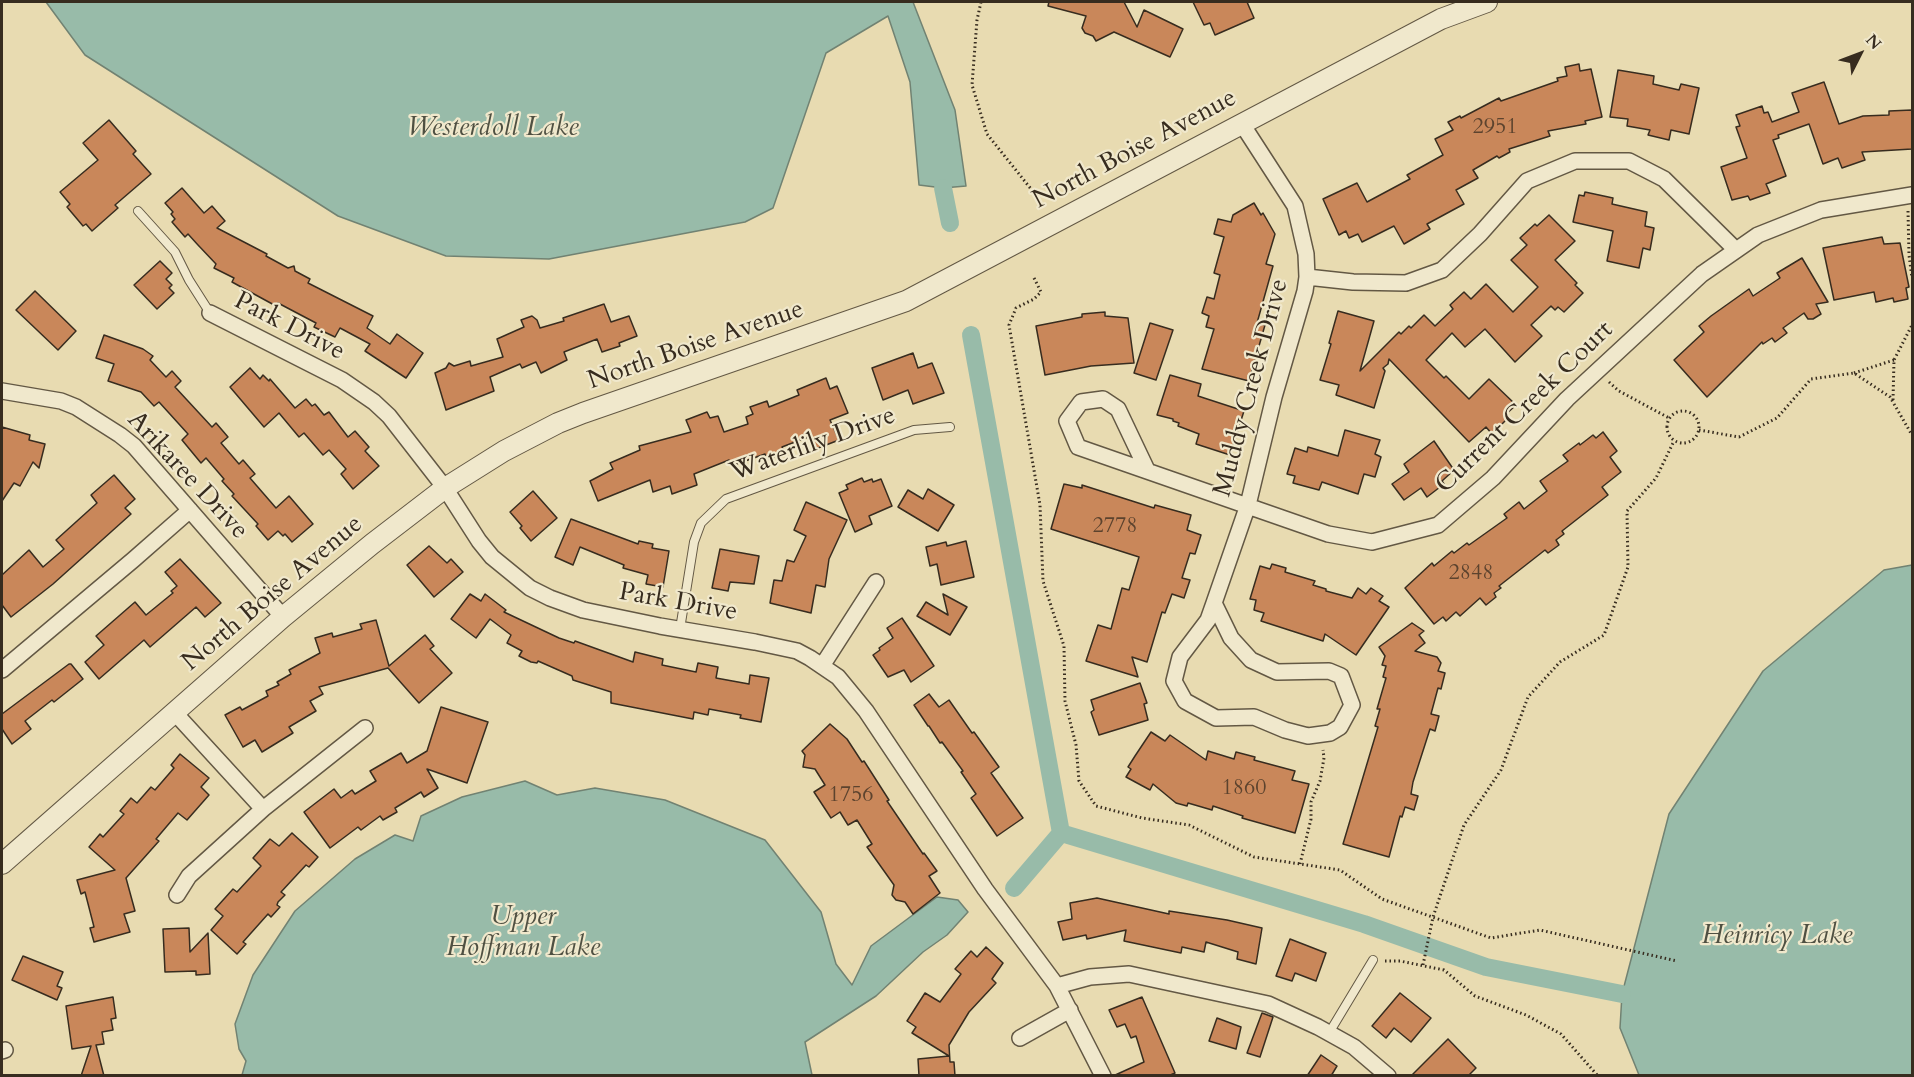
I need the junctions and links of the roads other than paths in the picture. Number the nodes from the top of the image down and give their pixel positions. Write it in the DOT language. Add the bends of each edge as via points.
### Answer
graph roads {
  1 [pos="1487,2"];
  2 [pos="1242,124"];
  3 [pos="1910,195"];
  4 [pos="138,211"];
  5 [pos="1736,250"];
  6 [pos="1307,277"];
  7 [pos="210,313"];
  8 [pos="2,391"];
  9 [pos="950,428"];
  10 [pos="1147,470"];
  11 [pos="445,488"];
  12 [pos="1248,505"];
  13 [pos="190,510"];
  14 [pos="876,582"];
  15 [pos="1214,603"];
  16 [pos="284,617"];
  17 [pos="680,629"];
  18 [pos="822,666"];
  19 [pos="2,670"];
  20 [pos="175,713"];
  21 [pos="364,728"];
  22 [pos="263,809"];
  23 [pos="2,864"];
  24 [pos="177,895"];
  25 [pos="1373,960"];
  26 [pos="1057,986"];
  27 [pos="1070,1010"];
  28 [pos="1329,1034"];
  29 [pos="1020,1038"];
  30 [pos="1103,1076"];
  31 [pos="1388,1076"];
  1 -- 2 [label="street, North Boise Avenue" via="1441,19"];
  2 -- 6 [label="street, Muddy Creek Drive" via="1295,206"];
  2 -- 11 [label="street, North Boise Avenue" via="906,302 558,423"];
  3 -- 5 [label="street, Current Creek Court" via="1821,210 1758,235"];
  4 -- 7 [label="lane" via="174,252"];
  5 -- 6 [label="street" via="1664,179 1629,161 1575,161 1527,181 1442,270 1406,283"];
  5 -- 12 [label="street, Current Creek Court" via="1702,274 1567,399 1493,478 1438,525 1372,542 1328,534"];
  6 -- 12 [label="street, Muddy Creek Drive"];
  7 -- 11 [label="street, Park Drive" via="342,381 374,402"];
  8 -- 13 [label="street, Arikaree Drive" via="61,401 90,413 134,446"];
  9 -- 17 [label="lane, Waterlily Drive" via="914,430 726,499 701,523 694,542"];
  10 -- 10 [label="street, Current Creek Court" via="1078,447 1067,421 1081,402 1103,399 1118,410"];
  10 -- 12 [label="street, Current Creek Court"];
  11 -- 16 [label="street, North Boise Avenue"];
  11 -- 17 [label="street, Park Drive" via="485,549 530,588 583,610"];
  12 -- 15 [label="street, Muddy Creek Drive"];
  13 -- 16 [label="street, Arikaree Drive"];
  13 -- 19 [label="street"];
  14 -- 18 [label="street"];
  15 -- 15 [label="street, Muddy Creek Drive" via="1208,620 1180,657 1174,681 1185,701 1216,718 1254,717 1308,736 1330,733 1340,727 1352,705 1341,676 1329,671 1277,672 1251,660 1231,638"];
  16 -- 20 [label="street, North Boise Avenue"];
  17 -- 18 [label="street, Park Drive" via="797,651"];
  18 -- 26 [label="street, Park Drive" via="845,684 866,711 985,889"];
  20 -- 22 [label="street"];
  20 -- 23 [label="street, North Boise Avenue"];
  21 -- 22 [label="street"];
  22 -- 24 [label="street" via="189,876"];
  25 -- 28 [label="lane"];
  26 -- 27 [label="street, Park Drive"];
  26 -- 28 [label="street" via="1090,977 1129,974 1268,1004"];
  27 -- 29 [label="street"];
  27 -- 30 [label="street, Park Drive"];
  28 -- 31 [label="street" via="1354,1047"];
}
